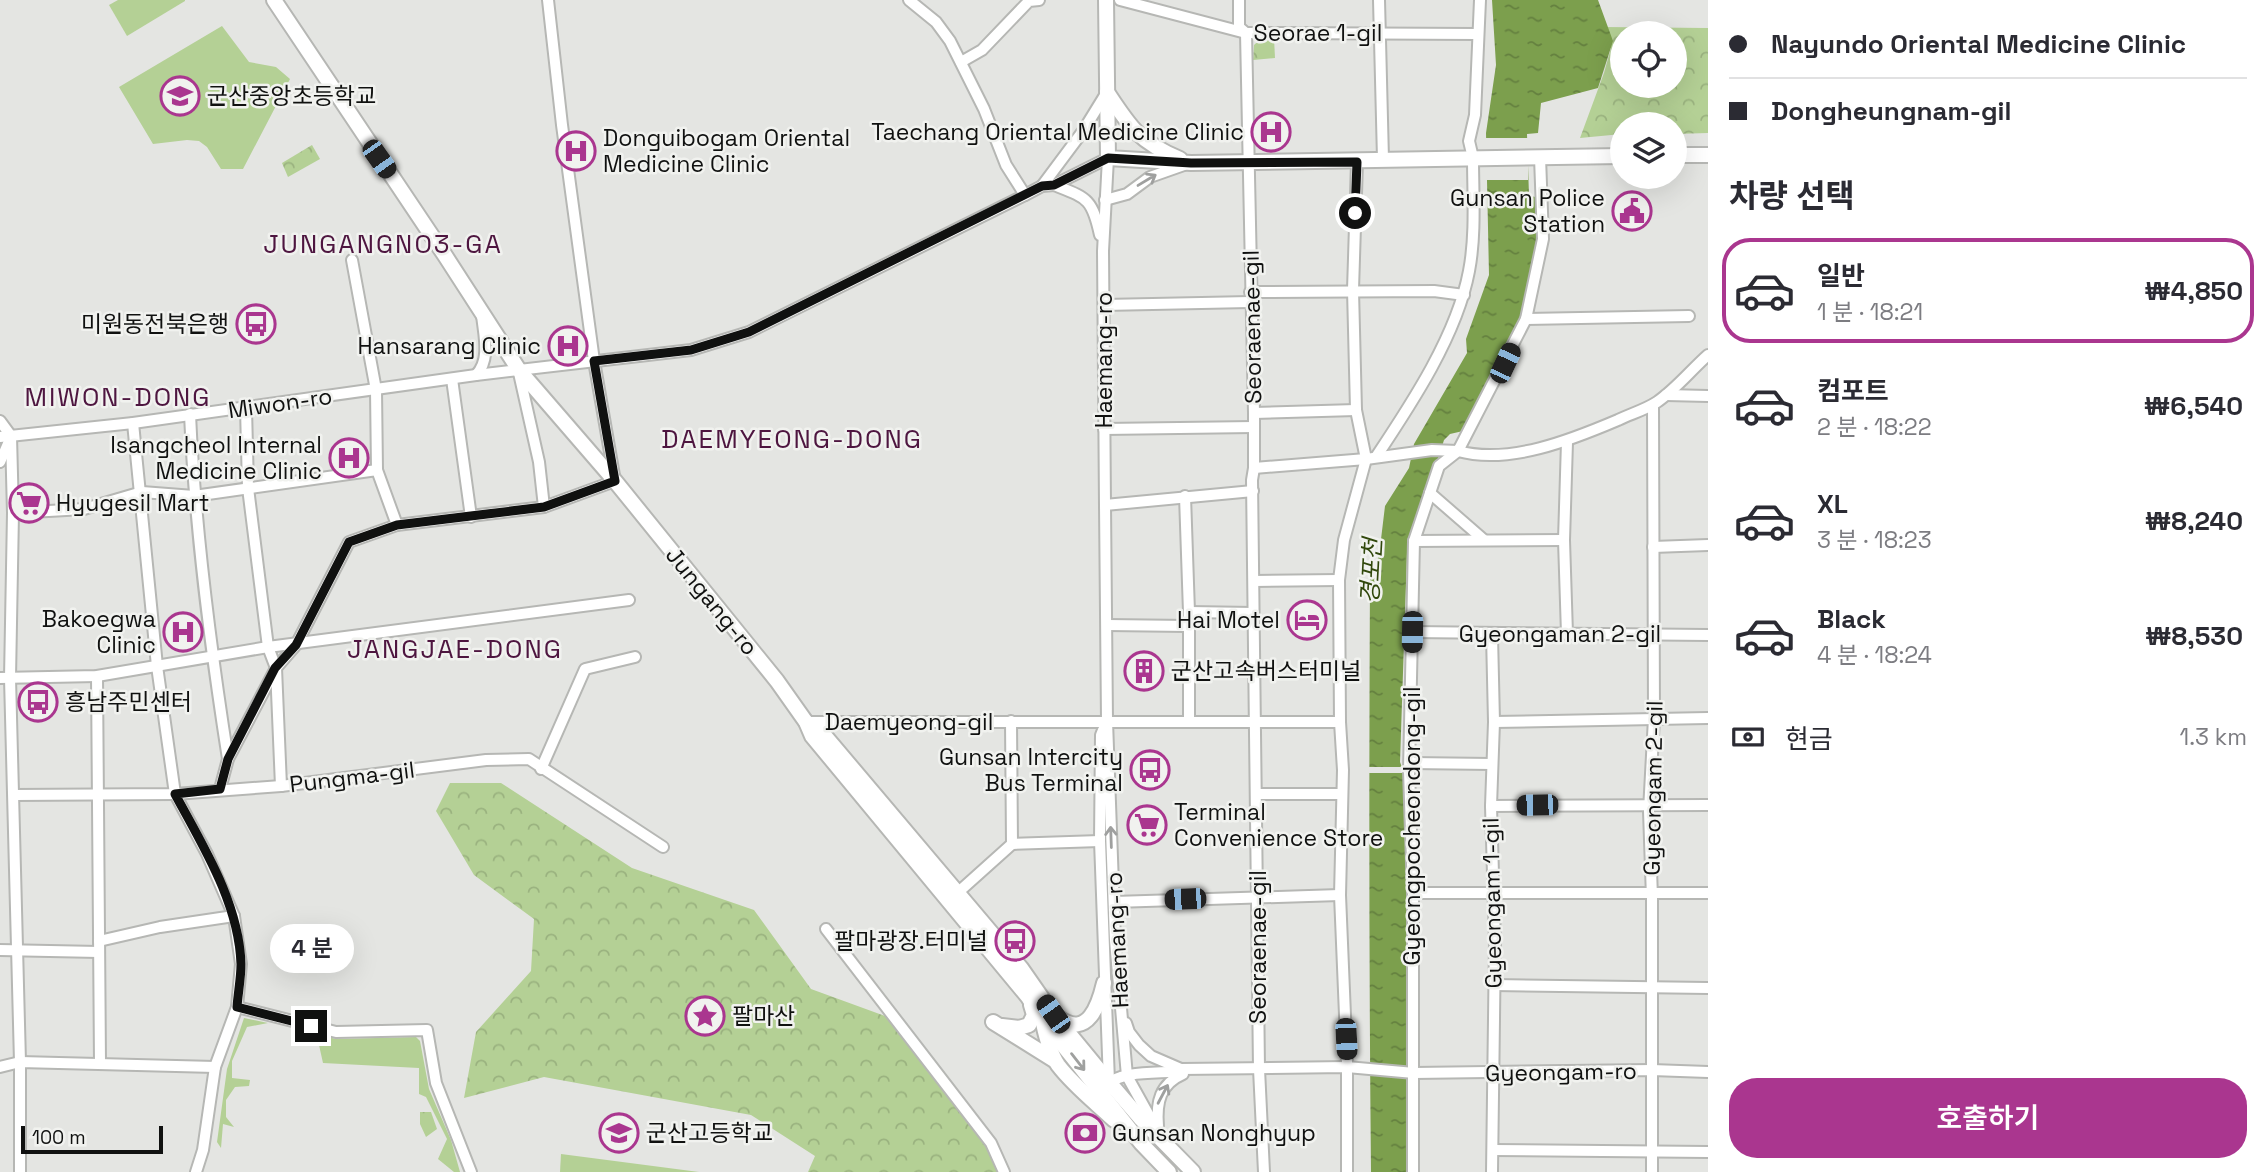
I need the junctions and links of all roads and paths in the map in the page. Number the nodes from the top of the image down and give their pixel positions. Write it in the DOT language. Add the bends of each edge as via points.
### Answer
graph roads {
  1 [pos="274,0"];
  2 [pos="538,0"];
  3 [pos="548,0"];
  4 [pos="909,0"];
  5 [pos="1106,0"];
  6 [pos="1120,0"];
  7 [pos="1239,0"];
  8 [pos="1379,0"];
  9 [pos="1480,0"];
  10 [pos="1034,1"];
  11 [pos="551,16"];
  12 [pos="1246,33"];
  13 [pos="1378,33"];
  14 [pos="1478,34"];
  15 [pos="961,62"];
  16 [pos="1107,92"];
  17 [pos="1687,155"];
  18 [pos="1708,155"];
  19 [pos="1610,156"];
  20 [pos="1108,158"];
  21 [pos="1476,158"];
  22 [pos="1535,158"];
  23 [pos="1383,159"];
  24 [pos="1357,162"];
  25 [pos="1191,163"];
  26 [pos="1248,163"];
  27 [pos="1048,186"];
  28 [pos="1025,195"];
  29 [pos="1105,200"];
  30 [pos="1103,251"];
  31 [pos="352,260"];
  32 [pos="1353,290"];
  33 [pos="1464,295"];
  34 [pos="1250,297"];
  35 [pos="1104,304"];
  36 [pos="482,312"];
  37 [pos="1689,316"];
  38 [pos="1526,319"];
  39 [pos="1708,355"];
  40 [pos="594,361"];
  41 [pos="519,370"];
  42 [pos="476,376"];
  43 [pos="452,379"];
  44 [pos="376,390"];
  45 [pos="1667,395"];
  46 [pos="1708,396"];
  47 [pos="1653,405"];
  48 [pos="246,408"];
  49 [pos="1356,410"];
  50 [pos="1254,413"];
  51 [pos="190,414"];
  52 [pos="0,421"];
  53 [pos="133,423"];
  54 [pos="1254,427"];
  55 [pos="1104,429"];
  56 [pos="1469,429"];
  57 [pos="6,437"];
  58 [pos="1567,442"];
  59 [pos="1458,451"];
  60 [pos="1474,456"];
  61 [pos="1371,458"];
  62 [pos="0,462"];
  63 [pos="1254,468"];
  64 [pos="377,470"];
  65 [pos="615,481"];
  66 [pos="248,488"];
  67 [pos="1253,491"];
  68 [pos="142,492"];
  69 [pos="1430,494"];
  70 [pos="194,496"];
  71 [pos="1185,496"];
  72 [pos="1105,505"];
  73 [pos="544,507"];
  74 [pos="13,513"];
  75 [pos="471,517"];
  76 [pos="397,525"];
  77 [pos="1484,540"];
  78 [pos="1564,540"];
  79 [pos="1414,541"];
  80 [pos="1708,545"];
  81 [pos="1653,547"];
  82 [pos="1339,580"];
  83 [pos="1254,581"];
  84 [pos="629,600"];
  85 [pos="1189,612"];
  86 [pos="1253,613"];
  87 [pos="1107,625"];
  88 [pos="1188,626"];
  89 [pos="1412,632"];
  90 [pos="1567,634"];
  91 [pos="1492,635"];
  92 [pos="1654,635"];
  93 [pos="1708,635"];
  94 [pos="296,645"];
  95 [pos="268,647"];
  96 [pos="635,657"];
  97 [pos="212,658"];
  98 [pos="157,666"];
  99 [pos="275,668"];
  100 [pos="97,676"];
  101 [pos="5,678"];
  102 [pos="1708,718"];
  103 [pos="1654,719"];
  104 [pos="1011,721"];
  105 [pos="1107,721"];
  106 [pos="806,722"];
  107 [pos="1189,722"];
  108 [pos="1255,722"];
  109 [pos="1340,722"];
  110 [pos="1494,722"];
  111 [pos="228,759"];
  112 [pos="1410,763"];
  113 [pos="1492,764"];
  114 [pos="541,769"];
  115 [pos="281,786"];
  116 [pos="220,789"];
  117 [pos="175,794"];
  118 [pos="1256,794"];
  119 [pos="1342,794"];
  120 [pos="14,795"];
  121 [pos="98,796"];
  122 [pos="1650,805"];
  123 [pos="1708,805"];
  124 [pos="1491,806"];
  125 [pos="1100,841"];
  126 [pos="1012,844"];
  127 [pos="663,847"];
  128 [pos="1492,892"];
  129 [pos="1413,893"];
  130 [pos="1708,893"];
  131 [pos="1651,894"];
  132 [pos="1340,895"];
  133 [pos="1257,896"];
  134 [pos="953,897"];
  135 [pos="1114,902"];
  136 [pos="233,916"];
  137 [pos="826,929"];
  138 [pos="99,947"];
  139 [pos="0,950"];
  140 [pos="17,950"];
  141 [pos="1104,983"];
  142 [pos="1494,985"];
  143 [pos="1653,987"];
  144 [pos="1708,988"];
  145 [pos="1028,998"];
  146 [pos="237,1007"];
  147 [pos="1120,1008"];
  148 [pos="1047,1016"];
  149 [pos="20,1062"];
  150 [pos="100,1063"];
  151 [pos="1058,1064"];
  152 [pos="0,1067"];
  153 [pos="215,1067"];
  154 [pos="1347,1068"];
  155 [pos="1192,1069"];
  156 [pos="1259,1069"];
  157 [pos="1653,1070"];
  158 [pos="1708,1072"];
  159 [pos="1414,1073"];
  160 [pos="1494,1073"];
  161 [pos="1127,1076"];
  162 [pos="1104,1086"];
  163 [pos="1161,1138"];
  164 [pos="1141,1143"];
  165 [pos="1493,1150"];
  166 [pos="1652,1152"];
  167 [pos="1708,1153"];
  168 [pos="20,1172"];
  169 [pos="195,1172"];
  170 [pos="471,1172"];
  171 [pos="1004,1172"];
  172 [pos="1169,1172"];
  173 [pos="1193,1172"];
  174 [pos="1264,1172"];
  175 [pos="1346,1172"];
  176 [pos="1413,1172"];
  177 [pos="1492,1172"];
  178 [pos="1652,1172"];
  1 -- 36 [label="main road, Jungang-ro"];
  2 -- 11 [label="street"];
  3 -- 11 [label="street, Jungang-ro"];
  4 -- 15 [label="street" via="936,22"];
  5 -- 16 [label="main road, Haemang-ro"];
  6 -- 12 [label="street, Seorae 1-gil"];
  7 -- 12 [label="street, Seoraenae-gil" via="1239,26"];
  8 -- 13 [label="street"];
  9 -- 14 [label="street"];
  10 -- 15 [label="street" via="982,50"];
  11 -- 40 [label="street, Jungang-ro"];
  12 -- 13 [label="street, Seorae 1-gil"];
  12 -- 26 [label="street, Seoraenae-gil"];
  13 -- 14 [label="street, Seorae 1-gil"];
  13 -- 23 [label="street"];
  14 -- 21 [label="street" via="1475,115 1469,141"];
  15 -- 28 [label="street" via="1006,165"];
  16 -- 20 [label="main road, Haemang-ro"];
  16 -- 25 [label="main road" via="1133,131 1160,151"];
  16 -- 27 [label="street"];
  17 -- 18 [label="main road"];
  19 -- 22 [label="main road"];
  20 -- 25 [label="main road"];
  20 -- 27 [label="street, Miwon-ro"];
  20 -- 29 [label="street, Haemang-ro"];
  21 -- 22 [label="main road"];
  21 -- 23 [label="main road"];
  21 -- 33 [label="street" via="1470,267"];
  22 -- 38 [label="street, Gyeongpocheondong-gil" via="1543,239"];
  23 -- 24 [label="main road"];
  24 -- 26 [label="main road"];
  24 -- 32 [label="street"];
  25 -- 26 [label="main road"];
  29 -- 25 [label="street, one-way"];
  26 -- 34 [label="street, Seoraenae-gil"];
  27 -- 28 [label="street, Miwon-ro"];
  27 -- 30 [label="street" via="1084,197 1095,212"];
  28 -- 40 [label="street, Miwon-ro" via="749,332 691,350"];
  29 -- 30 [label="street, Haemang-ro"];
  30 -- 35 [label="street, Haemang-ro"];
  31 -- 44 [label="street"];
  32 -- 33 [label="street"];
  32 -- 34 [label="street"];
  32 -- 49 [label="street"];
  33 -- 61 [label="street" via="1441,350"];
  34 -- 35 [label="street"];
  34 -- 50 [label="street, Seoraenae-gil"];
  35 -- 55 [label="street, Haemang-ro"];
  36 -- 41 [label="main road, Jungang-ro"];
  36 -- 42 [label="street" via="485,349 483,368"];
  37 -- 38 [label="street"];
  38 -- 56 [label="street, Gyeongpocheondong-gil"];
  39 -- 45 [label="street"];
  40 -- 41 [label="street, Miwon-ro"];
  40 -- 65 [label="street, Jungang-ro"];
  41 -- 42 [label="street, Miwon-ro"];
  41 -- 65 [label="main road, Jungang-ro"];
  41 -- 73 [label="street, Jungang-ro"];
  42 -- 43 [label="street, Miwon-ro"];
  43 -- 44 [label="street, Miwon-ro"];
  43 -- 75 [label="street"];
  44 -- 48 [label="street, Miwon-ro"];
  44 -- 64 [label="street"];
  45 -- 46 [label="street"];
  45 -- 47 [label="street"];
  47 -- 58 [label="street"];
  47 -- 81 [label="street, Gyeongam 2-gil"];
  48 -- 51 [label="street, Miwon-ro"];
  48 -- 66 [label="street"];
  49 -- 50 [label="street"];
  49 -- 61 [label="street"];
  50 -- 54 [label="street, Seoraenae-gil"];
  51 -- 53 [label="street, Miwon-ro"];
  51 -- 70 [label="street"];
  52 -- 57 [label="street"];
  53 -- 57 [label="street, Miwon-ro"];
  53 -- 68 [label="street"];
  54 -- 55 [label="street"];
  54 -- 63 [label="street, Seoraenae-gil"];
  55 -- 72 [label="street, Haemang-ro"];
  56 -- 59 [label="street, Gyeongpocheondong-gil"];
  56 -- 60 [label="street"];
  57 -- 62 [label="street"];
  57 -- 74 [label="street"];
  58 -- 60 [label="street"];
  58 -- 78 [label="street"];
  59 -- 60 [label="street"];
  59 -- 61 [label="street"];
  59 -- 69 [label="street, Gyeongpocheondong-gil" via="1439,466"];
  61 -- 63 [label="street"];
  61 -- 82 [label="street" via="1350,516"];
  63 -- 67 [label="street, Seoraenae-gil"];
  64 -- 66 [label="street"];
  64 -- 76 [label="street"];
  65 -- 73 [label="street"];
  65 -- 106 [label="main road, Jungang-ro"];
  66 -- 70 [label="street"];
  66 -- 95 [label="street"];
  67 -- 71 [label="street"];
  67 -- 83 [label="street, Seoraenae-gil"];
  68 -- 70 [label="street"];
  68 -- 74 [label="street" via="84,509"];
  68 -- 98 [label="street"];
  69 -- 77 [label="street"];
  69 -- 79 [label="street, Gyeongpocheondong-gil"];
  70 -- 97 [label="street"];
  71 -- 72 [label="street"];
  71 -- 85 [label="street"];
  72 -- 87 [label="street, Haemang-ro"];
  73 -- 75 [label="street"];
  74 -- 101 [label="street"];
  75 -- 76 [label="street"];
  76 -- 94 [label="street" via="349,542"];
  77 -- 78 [label="street"];
  77 -- 79 [label="street"];
  78 -- 90 [label="street"];
  79 -- 89 [label="street, Gyeongpocheondong-gil"];
  80 -- 81 [label="street"];
  81 -- 92 [label="street, Gyeongam 2-gil"];
  82 -- 83 [label="street"];
  82 -- 109 [label="street"];
  83 -- 86 [label="street, Seoraenae-gil"];
  84 -- 94 [label="street"];
  85 -- 86 [label="street"];
  85 -- 88 [label="street"];
  86 -- 108 [label="street, Seoraenae-gil"];
  87 -- 88 [label="street"];
  87 -- 105 [label="street, Haemang-ro"];
  88 -- 107 [label="street"];
  89 -- 91 [label="street, Gyeongaman 2-gil"];
  89 -- 112 [label="street, Gyeongpocheondong-gil"];
  90 -- 91 [label="street, Gyeongaman 2-gil"];
  90 -- 92 [label="street, Gyeongaman 2-gil"];
  91 -- 110 [label="street, Gyeongam 1-gil"];
  92 -- 93 [label="street, Gyeongaman 2-gil"];
  92 -- 103 [label="street, Gyeongam 2-gil"];
  94 -- 95 [label="street"];
  94 -- 99 [label="street"];
  95 -- 97 [label="street"];
  95 -- 99 [label="street"];
  96 -- 114 [label="street" via="585,669"];
  97 -- 98 [label="street"];
  97 -- 111 [label="street"];
  98 -- 100 [label="street"];
  98 -- 117 [label="street"];
  99 -- 111 [label="street"];
  99 -- 115 [label="street"];
  100 -- 101 [label="street"];
  100 -- 121 [label="street"];
  101 -- 120 [label="street"];
  102 -- 103 [label="street"];
  103 -- 110 [label="street"];
  103 -- 122 [label="street, Gyeongam 2-gil"];
  104 -- 105 [label="street, Daemyeong-gil"];
  104 -- 106 [label="street, Daemyeong-gil"];
  104 -- 126 [label="street, Daemyeong-gil"];
  105 -- 107 [label="street"];
  105 -- 125 [label="street, Haemang-ro" via="1101,735"];
  135 -- 105 [label="street, Haemang-ro, one-way"];
  106 -- 134 [label="main road, Jungang-ro" via="812,736"];
  107 -- 108 [label="street"];
  108 -- 109 [label="street"];
  108 -- 118 [label="street, Seoraenae-gil"];
  109 -- 119 [label="street"];
  110 -- 113 [label="street, Gyeongam 1-gil"];
  111 -- 116 [label="street"];
  112 -- 113 [label="street"];
  112 -- 129 [label="street, Gyeongpocheondong-gil"];
  113 -- 124 [label="street, Gyeongam 1-gil"];
  114 -- 115 [label="street, Pungma-gil" via="529,759 486,760"];
  114 -- 127 [label="street, Pungma-gil"];
  115 -- 116 [label="street, Pungma-gil"];
  116 -- 117 [label="street, Pungma-gil"];
  117 -- 121 [label="street, Pungma-gil"];
  117 -- 136 [label="street"];
  118 -- 119 [label="street"];
  118 -- 133 [label="street, Seoraenae-gil"];
  119 -- 132 [label="street"];
  120 -- 121 [label="street, Pungma-gil"];
  120 -- 140 [label="street"];
  121 -- 138 [label="street"];
  122 -- 123 [label="street"];
  122 -- 124 [label="street"];
  122 -- 131 [label="street, Gyeongam 2-gil"];
  124 -- 128 [label="street, Gyeongam 1-gil"];
  125 -- 126 [label="street, Haemang-ro"];
  125 -- 141 [label="street, Haemang-ro"];
  126 -- 134 [label="street"];
  128 -- 129 [label="street"];
  128 -- 131 [label="street"];
  128 -- 142 [label="street, Gyeongam 1-gil"];
  129 -- 159 [label="street, Gyeongpocheondong-gil"];
  130 -- 131 [label="street"];
  131 -- 143 [label="street, Gyeongam 2-gil"];
  132 -- 133 [label="street"];
  132 -- 154 [label="street"];
  133 -- 135 [label="street"];
  133 -- 156 [label="street, Seoraenae-gil"];
  134 -- 145 [label="main road, Jungang-ro"];
  134 -- 148 [label="main road, Jungang-ro" via="1021,968"];
  135 -- 147 [label="street, Haemang-ro"];
  136 -- 138 [label="street" via="160,927"];
  136 -- 146 [label="street" via="241,964"];
  137 -- 171 [label="street" via="991,1143"];
  138 -- 140 [label="street"];
  138 -- 150 [label="street"];
  139 -- 140 [label="street"];
  140 -- 149 [label="street"];
  141 -- 148 [label="main road" via="1097,1009 1086,1020 1072,1024"];
  141 -- 162 [label="street, Haemang-ro"];
  142 -- 143 [label="street"];
  142 -- 160 [label="street, Gyeongam 1-gil"];
  143 -- 144 [label="street"];
  143 -- 157 [label="street, Gyeongam 2-gil"];
  145 -- 148 [label="main road, Jungang-ro"];
  145 -- 151 [label="main road" via="1034,1016 1030,1025 1013,1028 993,1022"];
  146 -- 153 [label="street"];
  146 -- 170 [label="street" via="335,1032 427,1030 436,1083"];
  147 -- 155 [label="street" via="1129,1032 1151,1056"];
  147 -- 161 [label="street, Haemang-ro"];
  148 -- 151 [label="main road" via="1051,1051"];
  148 -- 162 [label="main road, Jungang-ro"];
  149 -- 150 [label="street"];
  149 -- 152 [label="street"];
  149 -- 168 [label="street"];
  150 -- 153 [label="street"];
  151 -- 164 [label="main road"];
  153 -- 169 [label="street" via="203,1150"];
  154 -- 156 [label="street"];
  154 -- 159 [label="street, Gyeongam-ro"];
  154 -- 175 [label="street"];
  155 -- 156 [label="street"];
  155 -- 161 [label="street"];
  163 -- 155 [label="street, one-way" via="1156,1111 1163,1089"];
  156 -- 174 [label="street, Seoraenae-gil"];
  157 -- 158 [label="street, Gyeongam-ro"];
  157 -- 160 [label="street, Gyeongam-ro"];
  157 -- 166 [label="street, Gyeongam 2-gil"];
  159 -- 160 [label="street, Gyeongam-ro"];
  159 -- 176 [label="street, Gyeongpocheondong-gil"];
  160 -- 165 [label="street, Gyeongam 1-gil"];
  161 -- 162 [label="street"];
  161 -- 163 [label="street"];
  162 -- 163 [label="main road"];
  162 -- 164 [label="main road"];
  163 -- 173 [label="main road"];
  164 -- 172 [label="main road"];
  165 -- 166 [label="street"];
  165 -- 177 [label="street, Gyeongam 1-gil"];
  166 -- 167 [label="street"];
  166 -- 178 [label="street, Gyeongam 2-gil"];
}
